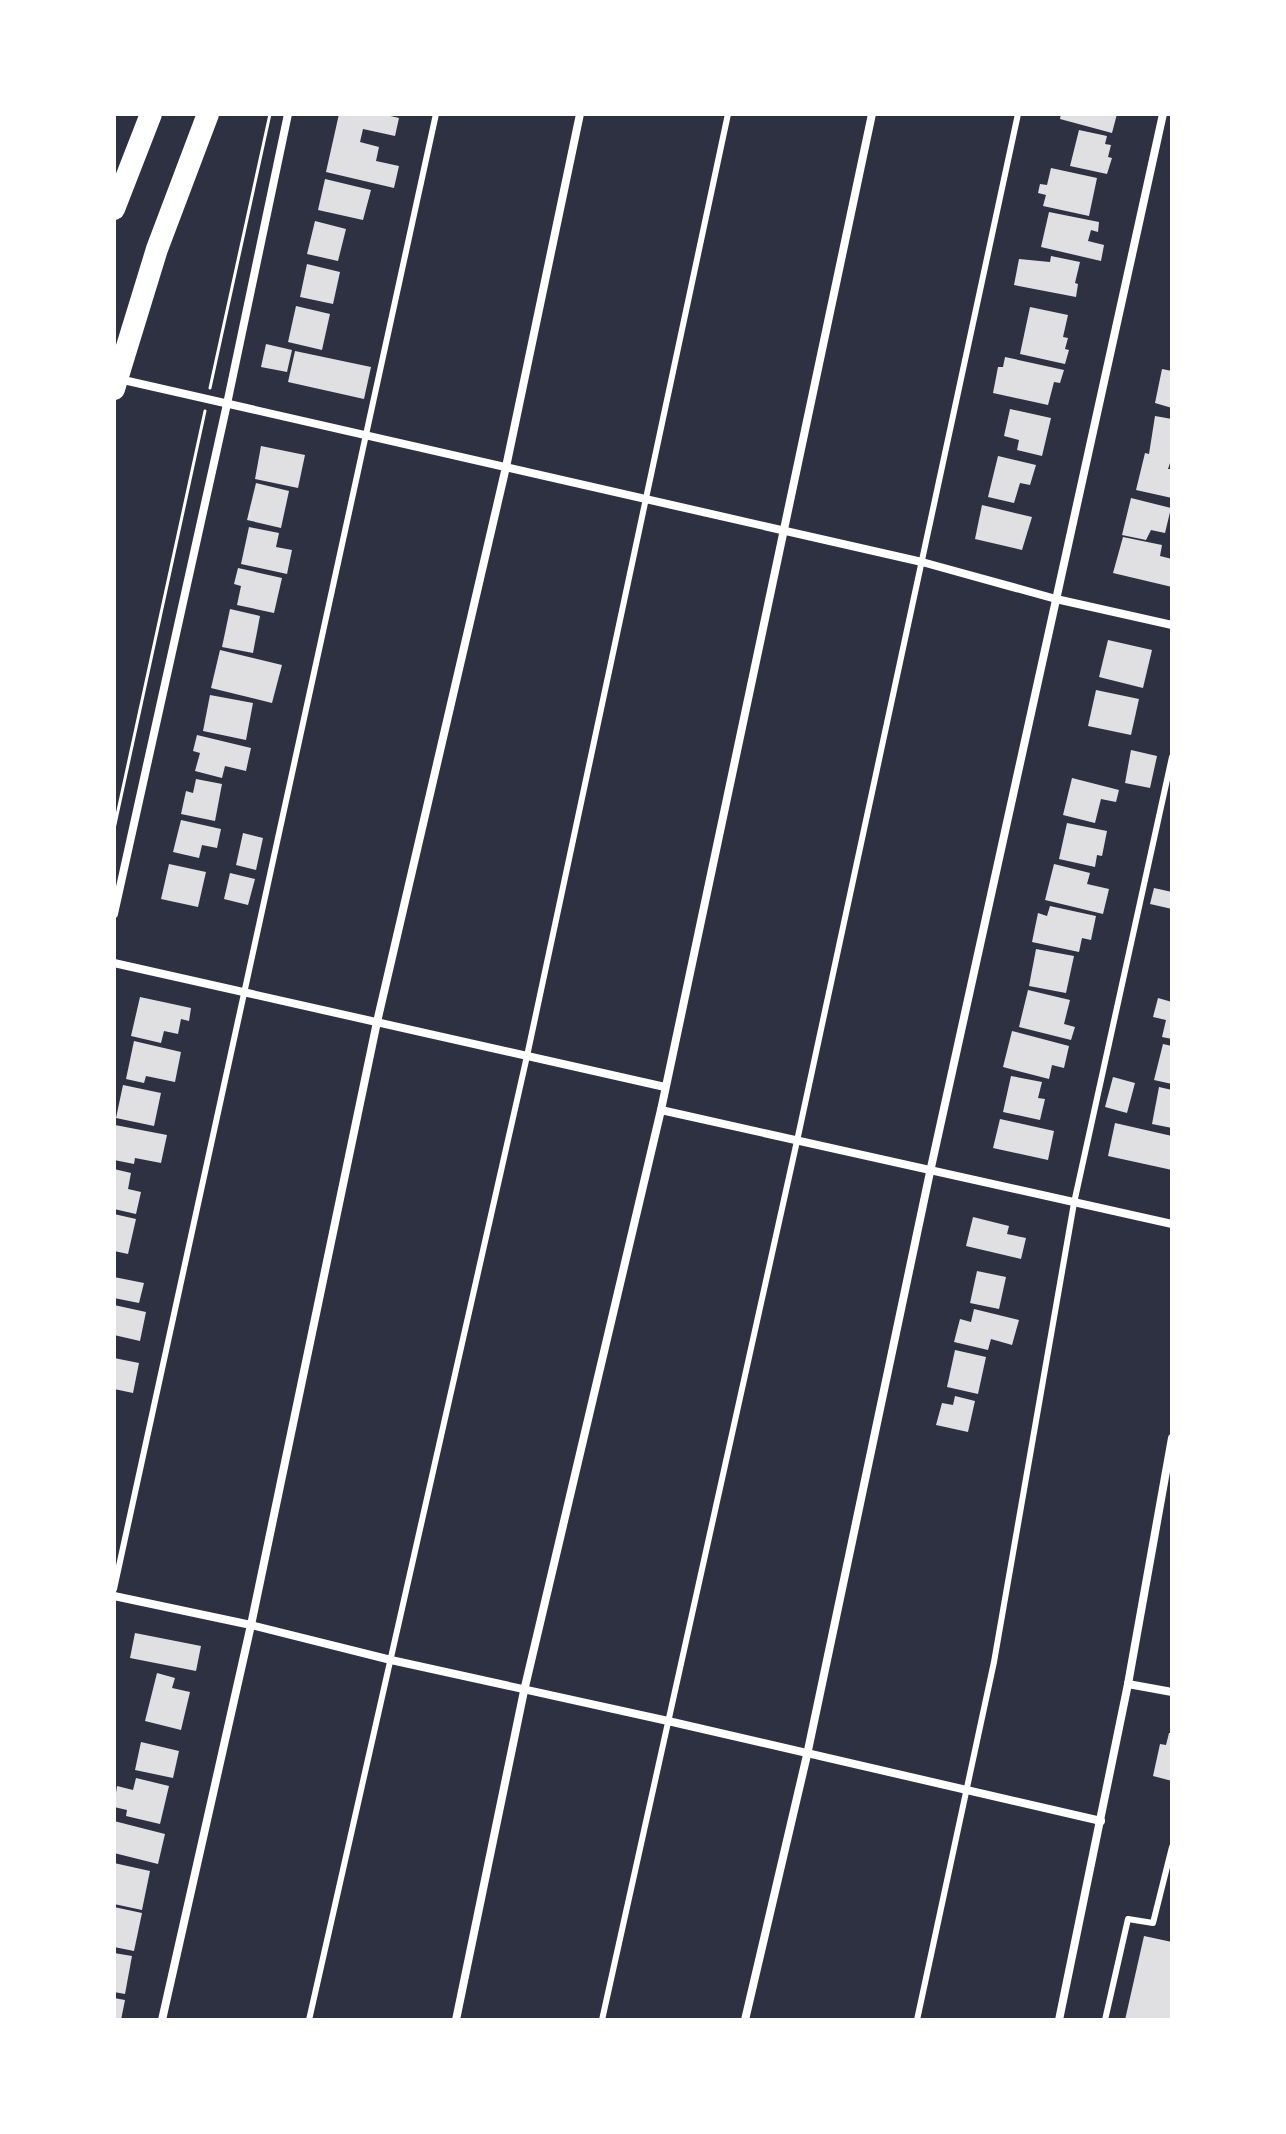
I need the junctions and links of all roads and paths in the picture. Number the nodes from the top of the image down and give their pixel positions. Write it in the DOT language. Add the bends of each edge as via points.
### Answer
graph roads {
  1 [pos="151,114"];
  2 [pos="208,114"];
  3 [pos="270,114"];
  4 [pos="288,114"];
  5 [pos="436,114"];
  6 [pos="580,114"];
  7 [pos="728,114"];
  8 [pos="872,114"];
  9 [pos="1018,114"];
  10 [pos="1163,114"];
  11 [pos="114,209"];
  12 [pos="114,377"];
  13 [pos="114,389"];
  14 [pos="207,400"];
  15 [pos="227,404"];
  16 [pos="367,436"];
  17 [pos="506,467"];
  18 [pos="648,499"];
  19 [pos="784,532"];
  20 [pos="922,562"];
  21 [pos="1056,599"];
  22 [pos="1172,625"];
  23 [pos="1172,757"];
  24 [pos="114,829"];
  25 [pos="114,914"];
  26 [pos="114,963"];
  27 [pos="246,992"];
  28 [pos="377,1022"];
  29 [pos="527,1056"];
  30 [pos="665,1087"];
  31 [pos="661,1110"];
  32 [pos="797,1141"];
  33 [pos="930,1172"];
  34 [pos="1074,1203"];
  35 [pos="1172,1224"];
  36 [pos="1172,1438"];
  37 [pos="1170,1463"];
  38 [pos="114,1589"];
  39 [pos="114,1596"];
  40 [pos="251,1625"];
  41 [pos="391,1660"];
  42 [pos="1128,1684"];
  43 [pos="524,1691"];
  44 [pos="1172,1692"];
  45 [pos="668,1721"];
  46 [pos="807,1755"];
  47 [pos="968,1791"];
  48 [pos="1101,1821"];
  49 [pos="1172,1847"];
  50 [pos="162,2020"];
  51 [pos="309,2020"];
  52 [pos="456,2020"];
  53 [pos="602,2020"];
  54 [pos="745,2020"];
  55 [pos="917,2020"];
  56 [pos="1059,2020"];
  57 [pos="1105,2020"];
  1 -- 11 [label="highway"];
  2 -- 13 [label="highway" via="157,249"];
  3 -- 14 [label="path"];
  4 -- 15 [label="street"];
  5 -- 16 [label="lane"];
  6 -- 17 [label="street"];
  7 -- 18 [label="lane"];
  8 -- 19 [label="street"];
  9 -- 20 [label="lane"];
  10 -- 21 [label="street"];
  12 -- 14 [label="street"];
  14 -- 15 [label="street"];
  14 -- 24 [label="path"];
  15 -- 16 [label="street"];
  15 -- 25 [label="street"];
  16 -- 17 [label="street"];
  16 -- 27 [label="lane"];
  17 -- 18 [label="street"];
  17 -- 28 [label="street"];
  18 -- 19 [label="street"];
  18 -- 29 [label="lane"];
  19 -- 20 [label="street"];
  19 -- 30 [label="street"];
  20 -- 21 [label="street"];
  20 -- 32 [label="lane"];
  21 -- 22 [label="street"];
  21 -- 33 [label="street"];
  23 -- 34 [label="lane"];
  26 -- 27 [label="street"];
  27 -- 28 [label="street"];
  27 -- 38 [label="lane"];
  28 -- 29 [label="street"];
  28 -- 40 [label="street"];
  29 -- 30 [label="street"];
  29 -- 41 [label="lane"];
  30 -- 31 [label="street"];
  31 -- 32 [label="street"];
  31 -- 43 [label="street"];
  32 -- 33 [label="street"];
  32 -- 45 [label="lane"];
  33 -- 34 [label="street"];
  33 -- 46 [label="street"];
  34 -- 35 [label="street"];
  34 -- 47 [label="lane"];
  36 -- 37 [label="street"];
  37 -- 42 [label="street"];
  39 -- 40 [label="street"];
  40 -- 41 [label="street"];
  40 -- 50 [label="street"];
  41 -- 43 [label="street"];
  41 -- 51 [label="lane"];
  42 -- 44 [label="street"];
  42 -- 48 [label="street"];
  43 -- 45 [label="street"];
  43 -- 52 [label="street"];
  45 -- 46 [label="street"];
  45 -- 53 [label="lane"];
  46 -- 47 [label="street"];
  46 -- 54 [label="street"];
  47 -- 48 [label="street"];
  47 -- 55 [label="lane"];
  48 -- 56 [label="street"];
  49 -- 57 [label="lane" via="1153,1923 1128,1919"];
}
